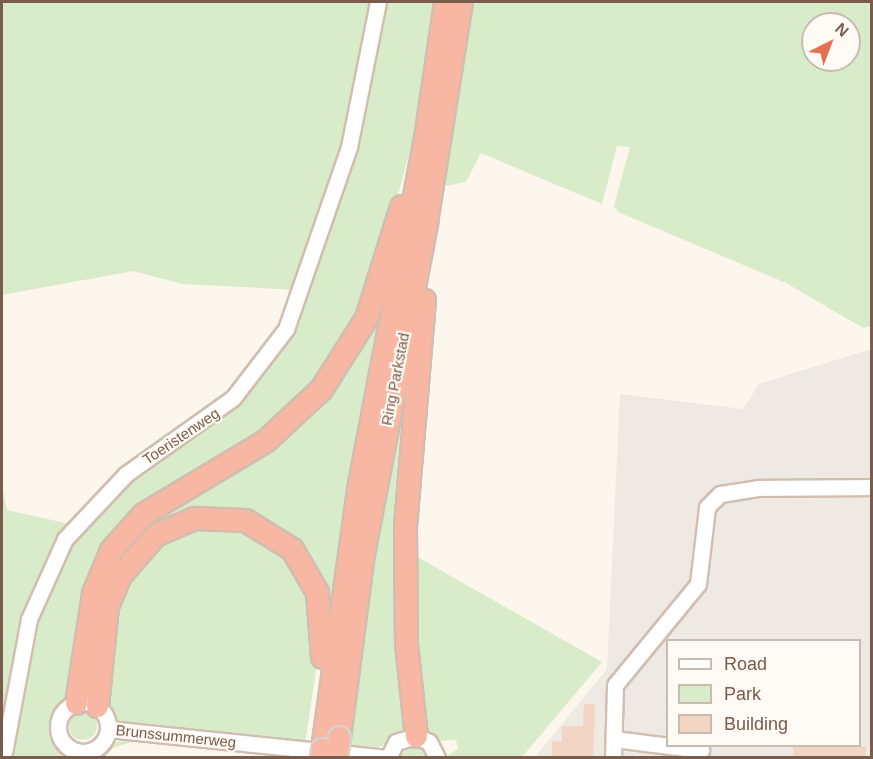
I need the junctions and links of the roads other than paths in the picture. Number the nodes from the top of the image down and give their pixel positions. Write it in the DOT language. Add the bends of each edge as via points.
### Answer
graph roads {
  1 [pos="378,2"];
  2 [pos="445,2"];
  3 [pos="461,2"];
  4 [pos="425,138"];
  5 [pos="434,180"];
  6 [pos="872,487"];
  7 [pos="87,704"];
  8 [pos="108,729"];
  9 [pos="614,734"];
  10 [pos="416,736"];
  11 [pos="333,743"];
  12 [pos="666,744"];
  13 [pos="684,747"];
  14 [pos="700,750"];
  15 [pos="80,754"];
  16 [pos="3,758"];
  17 [pos="321,758"];
  18 [pos="388,758"];
  19 [pos="437,758"];
  20 [pos="613,758"];
  1 -- 16 [label="street, Toeristenweg" via="349,147 292,317 233,398 126,474 65,539 29,619"];
  2 -- 4 [label="highway, Ring Parkstad"];
  3 -- 5 [label="highway, Ring Parkstad"];
  4 -- 7 [label="highway" via="369,309 321,389 265,441 143,514 111,550 93,593"];
  4 -- 11 [label="highway, Ring Parkstad" via="358,489"];
  5 -- 10 [label="highway" via="406,484 406,644"];
  5 -- 11 [label="highway, Ring Parkstad" via="362,559"];
  6 -- 9 [label="street" via="720,494 707,507 698,584 615,685"];
  7 -- 8 [label="street"];
  7 -- 11 [label="highway" via="107,606 126,565 167,528 194,518 228,517 274,534 309,574 321,623"];
  7 -- 15 [label="street" via="62,713 58,731 68,747"];
  8 -- 15 [label="street" via="99,746"];
  8 -- 18 [label="street, Brunssummerweg"];
  9 -- 12 [label="street"];
  9 -- 20 [label="street"];
  10 -- 18 [label="street" via="396,742"];
  10 -- 19 [label="street" via="429,742"];
  11 -- 17 [label="highway, Ring Parkstad, bridge"];
  13 -- 14 [label="street"];
}
